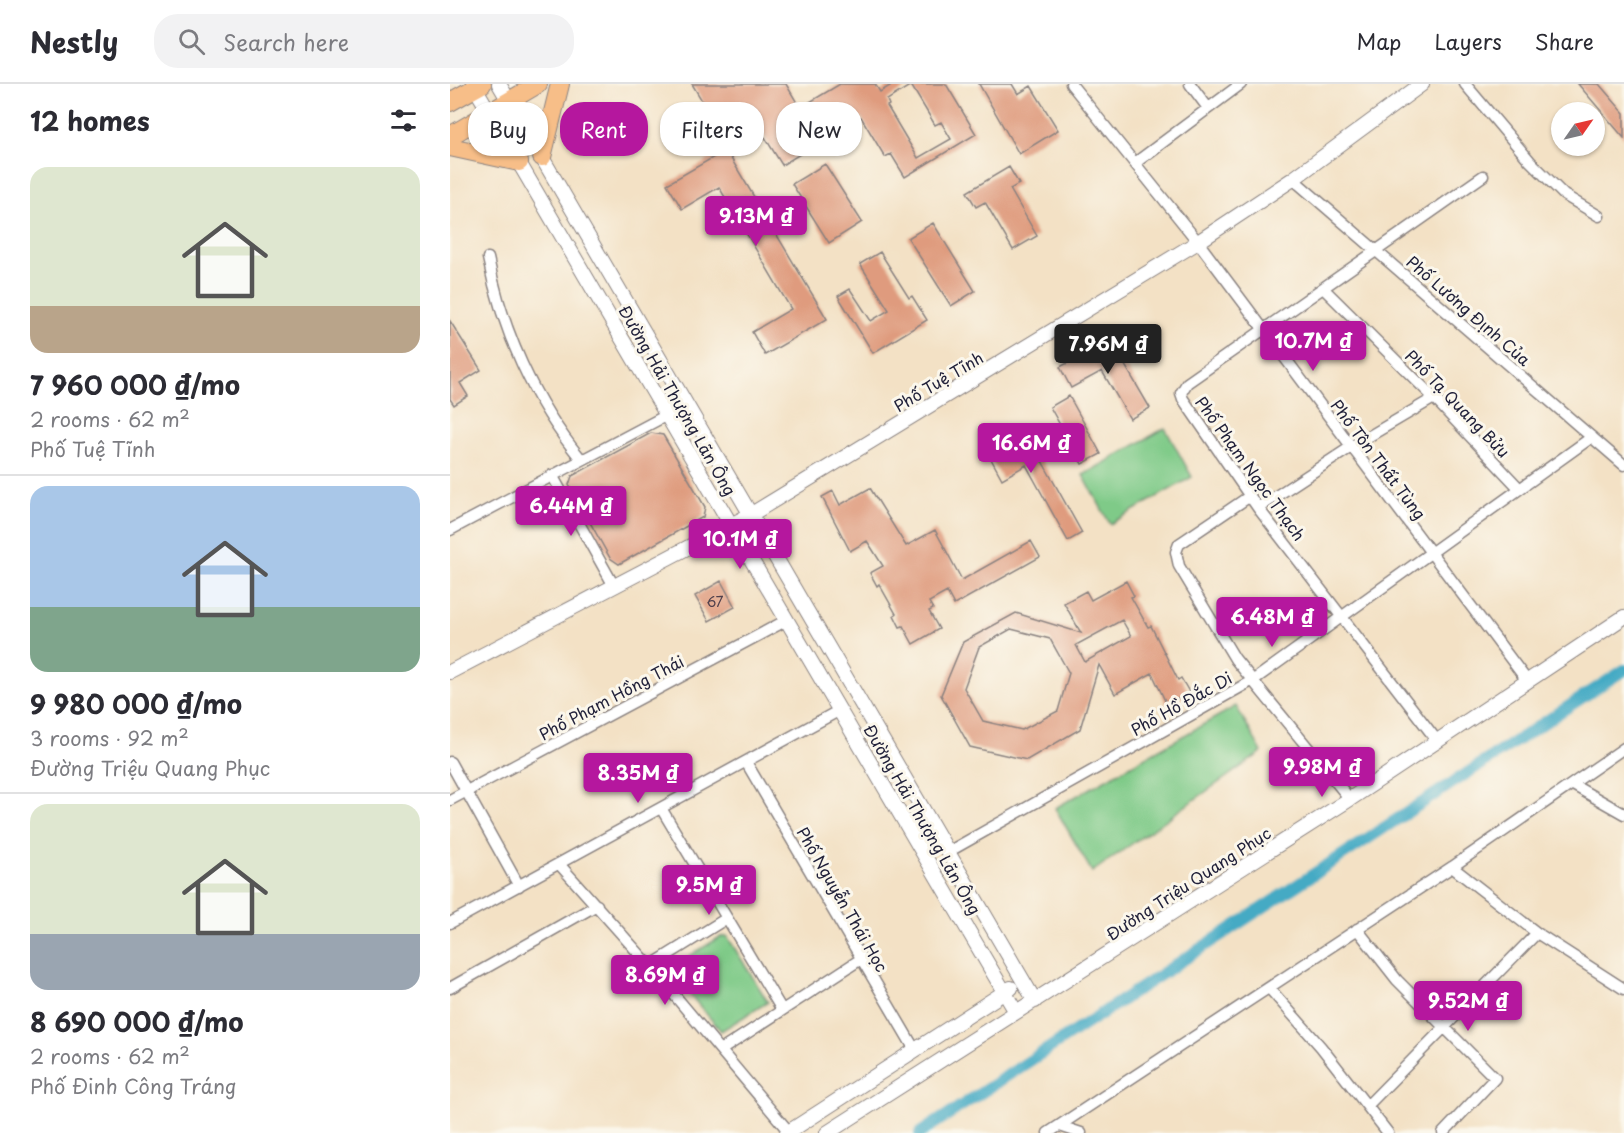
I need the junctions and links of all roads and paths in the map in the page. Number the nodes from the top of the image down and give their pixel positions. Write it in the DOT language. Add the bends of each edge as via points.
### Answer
graph roads {
  1 [pos="499,84"];
  2 [pos="538,84"];
  3 [pos="560,84"];
  4 [pos="1071,84"];
  5 [pos="1190,84"];
  6 [pos="1241,84"];
  7 [pos="1465,84"];
  8 [pos="477,85"];
  9 [pos="1420,85"];
  10 [pos="509,101"];
  11 [pos="450,102"];
  12 [pos="485,102"];
  13 [pos="1208,108"];
  14 [pos="468,125"];
  15 [pos="450,136"];
  16 [pos="450,147"];
  17 [pos="516,156"];
  18 [pos="542,157"];
  19 [pos="519,162"];
  20 [pos="1135,163"];
  21 [pos="1483,176"];
  22 [pos="1293,179"];
  23 [pos="1599,216"];
  24 [pos="1198,242"];
  25 [pos="1378,250"];
  26 [pos="488,258"];
  27 [pos="1323,288"];
  28 [pos="624,298"];
  29 [pos="605,310"];
  30 [pos="1264,330"];
  31 [pos="1434,398"];
  32 [pos="667,415"];
  33 [pos="1592,437"];
  34 [pos="1351,447"];
  35 [pos="581,459"];
  36 [pos="1624,465"];
  37 [pos="552,475"];
  38 [pos="1519,488"];
  39 [pos="1250,496"];
  40 [pos="1258,508"];
  41 [pos="750,515"];
  42 [pos="732,524"];
  43 [pos="450,530"];
  44 [pos="1430,552"];
  45 [pos="614,586"];
  46 [pos="1341,616"];
  47 [pos="1624,617"];
  48 [pos="787,620"];
  49 [pos="450,672"];
  50 [pos="1252,680"];
  51 [pos="1528,682"];
  52 [pos="840,710"];
  53 [pos="1438,742"];
  54 [pos="1624,748"];
  55 [pos="450,762"];
  56 [pos="746,762"];
  57 [pos="900,771"];
  58 [pos="882,782"];
  59 [pos="1573,785"];
  60 [pos="467,792"];
  61 [pos="1350,799"];
  62 [pos="450,801"];
  63 [pos="661,808"];
  64 [pos="1624,814"];
  65 [pos="948,852"];
  66 [pos="559,864"];
  67 [pos="1452,867"];
  68 [pos="519,886"];
  69 [pos="597,905"];
  70 [pos="727,918"];
  71 [pos="450,923"];
  72 [pos="1357,929"];
  73 [pos="1537,933"];
  74 [pos="861,959"];
  75 [pos="650,966"];
  76 [pos="1023,981"];
  77 [pos="450,988"];
  78 [pos="1269,988"];
  79 [pos="1624,988"];
  80 [pos="1005,992"];
  81 [pos="1035,1001"];
  82 [pos="782,1010"];
  83 [pos="1016,1012"];
  84 [pos="1443,1028"];
  85 [pos="721,1050"];
  86 [pos="915,1050"];
  87 [pos="1366,1106"];
  88 [pos="1060,1126"];
  89 [pos="788,1133"];
  90 [pos="827,1133"];
  91 [pos="1048,1133"];
  92 [pos="1081,1133"];
  93 [pos="1388,1133"];
  94 [pos="1443,1133"];
  1 -- 10 [label="street, Đường Hải Thượng Lãn Ông"];
  2 -- 10 [label="highway"];
  3 -- 18 [label="highway"];
  4 -- 20 [label="street, Phố Tôn Thất Tùng"];
  5 -- 13 [label="street"];
  6 -- 13 [label="street"];
  7 -- 23 [label="street" via="1564,195"];
  8 -- 11 [label="highway"];
  8 -- 12 [label="street, Đường Hải Thượng Lãn Ông"];
  9 -- 22 [label="street, Phố Tuệ Tĩnh"];
  10 -- 18 [label="street, Đường Hải Thượng Lãn Ông"];
  13 -- 20 [label="street"];
  14 -- 15 [label="highway"];
  16 -- 19 [label="highway"];
  17 -- 19 [label="street, Đường Hải Thượng Lãn Ông"];
  18 -- 28 [label="street, Đường Hải Thượng Lãn Ông"];
  19 -- 29 [label="street, Đường Hải Thượng Lãn Ông"];
  20 -- 24 [label="street, Phố Tôn Thất Tùng"];
  21 -- 25 [label="street, Phố Phạm Ngọc Thạch"];
  22 -- 24 [label="street, Phố Tuệ Tĩnh"];
  22 -- 25 [label="street, Phố Lương Định Của"];
  24 -- 30 [label="street, Phố Tôn Thất Tùng"];
  24 -- 41 [label="street, Phố Tuệ Tĩnh"];
  25 -- 27 [label="street, Phố Phạm Ngọc Thạch"];
  25 -- 33 [label="street, Phố Lương Định Của"];
  26 -- 35 [label="street" via="493,286 525,372 556,429"];
  27 -- 30 [label="street, Phố Phạm Ngọc Thạch"];
  27 -- 31 [label="street, Phố Tạ Quang Bửu"];
  28 -- 29 [label="street"];
  28 -- 41 [label="street, Đường Hải Thượng Lãn Ông"];
  29 -- 32 [label="street, Đường Hải Thượng Lãn Ông"];
  30 -- 34 [label="street, Phố Tôn Thất Tùng"];
  30 -- 39 [label="street, Phố Phạm Ngọc Thạch" via="1187,383 1181,393"];
  31 -- 34 [label="street"];
  31 -- 38 [label="street, Phố Tạ Quang Bửu"];
  32 -- 35 [label="street"];
  32 -- 42 [label="street, Đường Hải Thượng Lãn Ông"];
  33 -- 36 [label="street, Phố Lương Định Của"];
  33 -- 38 [label="street, Phố Hồ Đắc Di"];
  34 -- 40 [label="street"];
  34 -- 44 [label="street, Phố Tôn Thất Tùng"];
  35 -- 37 [label="street"];
  37 -- 43 [label="street"];
  37 -- 45 [label="street"];
  38 -- 44 [label="street, Phố Hồ Đắc Di"];
  39 -- 40 [label="street, Phố Phạm Ngọc Thạch"];
  39 -- 50 [label="street" via="1179,544 1176,552 1179,566"];
  40 -- 46 [label="street, Phố Phạm Ngọc Thạch"];
  41 -- 42 [label="street, Phố Tuệ Tĩnh"];
  41 -- 57 [label="street, Đường Hải Thượng Lãn Ông"];
  42 -- 45 [label="street, Phố Tuệ Tĩnh"];
  42 -- 48 [label="street, Đường Hải Thượng Lãn Ông"];
  44 -- 46 [label="street, Phố Hồ Đắc Di"];
  44 -- 51 [label="street, Phố Tôn Thất Tùng"];
  45 -- 49 [label="street, Phố Tuệ Tĩnh"];
  46 -- 50 [label="street, Phố Hồ Đắc Di"];
  46 -- 53 [label="street, Phố Phạm Ngọc Thạch"];
  47 -- 51 [label="street, Đường Triệu Quang Phục"];
  48 -- 52 [label="street, Đường Hải Thượng Lãn Ông"];
  48 -- 60 [label="street, Phố Phạm Hồng Thái"];
  50 -- 61 [label="street"];
  50 -- 65 [label="street, Phố Hồ Đắc Di"];
  51 -- 53 [label="street, Đường Triệu Quang Phục"];
  52 -- 56 [label="street"];
  52 -- 58 [label="street, Đường Hải Thượng Lãn Ông"];
  53 -- 61 [label="street, Đường Triệu Quang Phục"];
  54 -- 59 [label="street"];
  55 -- 60 [label="street"];
  56 -- 63 [label="street"];
  56 -- 74 [label="street, Phố Nguyễn Thái Học"];
  57 -- 58 [label="street"];
  57 -- 65 [label="street, Đường Hải Thượng Lãn Ông"];
  58 -- 80 [label="street, Đường Hải Thượng Lãn Ông"];
  59 -- 64 [label="street"];
  59 -- 67 [label="street"];
  60 -- 62 [label="street, Phố Phạm Hồng Thái"];
  60 -- 68 [label="street"];
  61 -- 81 [label="street, Đường Triệu Quang Phục"];
  63 -- 66 [label="street"];
  63 -- 70 [label="street"];
  65 -- 76 [label="street, Đường Hải Thượng Lãn Ông"];
  66 -- 68 [label="street"];
  66 -- 69 [label="street"];
  67 -- 72 [label="street"];
  67 -- 73 [label="street"];
  68 -- 71 [label="street"];
  69 -- 75 [label="street"];
  69 -- 77 [label="street"];
  70 -- 75 [label="street"];
  70 -- 82 [label="street"];
  72 -- 78 [label="street"];
  72 -- 84 [label="street" via="1397,980"];
  73 -- 79 [label="street"];
  73 -- 84 [label="street"];
  74 -- 82 [label="street"];
  74 -- 86 [label="street, Phố Nguyễn Thái Học"];
  75 -- 85 [label="street"];
  76 -- 80 [label="street"];
  76 -- 81 [label="street, Đường Hải Thượng Lãn Ông"];
  78 -- 87 [label="street"];
  78 -- 88 [label="street"];
  80 -- 83 [label="street, Đường Hải Thượng Lãn Ông"];
  80 -- 86 [label="street"];
  81 -- 83 [label="street, Đường Triệu Quang Phục"];
  82 -- 85 [label="street"];
  83 -- 90 [label="street, Đường Triệu Quang Phục"];
  84 -- 87 [label="street"];
  84 -- 94 [label="street" via="1495,1078"];
  85 -- 89 [label="street"];
  86 -- 89 [label="street"];
  87 -- 93 [label="street"];
  88 -- 91 [label="street"];
  88 -- 92 [label="street"];
}
